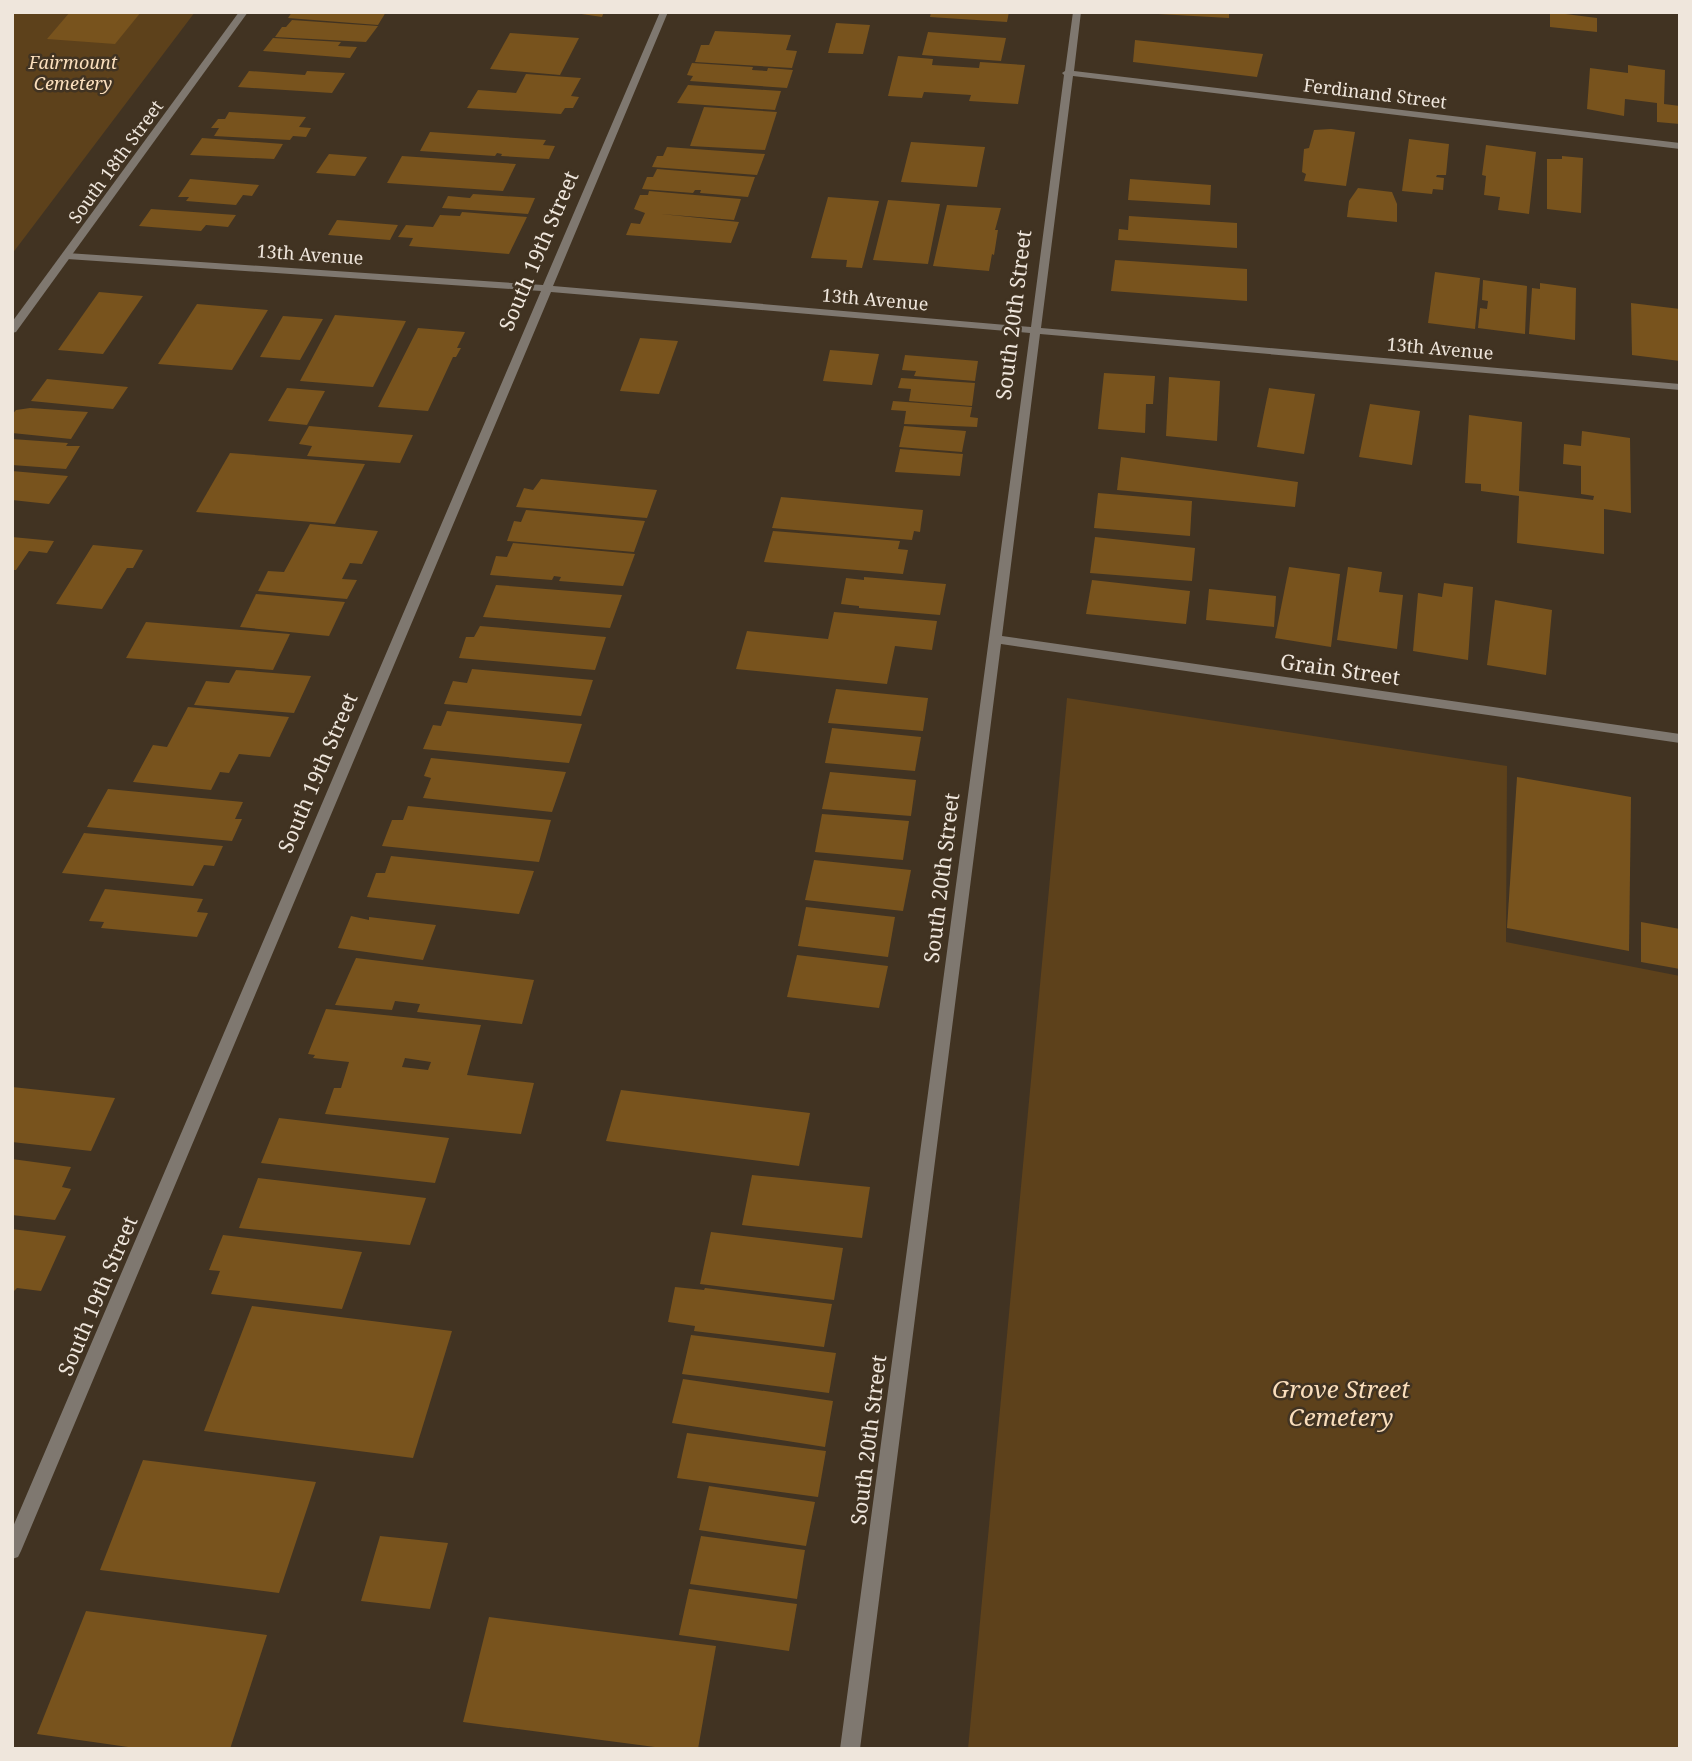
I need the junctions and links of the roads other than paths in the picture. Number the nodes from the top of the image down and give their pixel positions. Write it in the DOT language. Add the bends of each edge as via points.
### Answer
graph roads {
  1 [pos="244,12"];
  2 [pos="664,12"];
  3 [pos="1077,12"];
  4 [pos="1067,73"];
  5 [pos="1680,146"];
  6 [pos="67,256"];
  7 [pos="546,288"];
  8 [pos="12,330"];
  9 [pos="1033,331"];
  10 [pos="1680,387"];
  11 [pos="994,639"];
  12 [pos="1680,740"];
  13 [pos="12,1551"];
  14 [pos="850,1749"];
  1 -- 6 [label="street, South 18th Street"];
  2 -- 7 [label="street, South 19th Street"];
  3 -- 4 [label="street, South 20th Street"];
  4 -- 5 [label="street, Ferdinand Street"];
  4 -- 9 [label="street, South 20th Street"];
  6 -- 7 [label="street, 13th Avenue"];
  6 -- 8 [label="street, South 18th Street"];
  7 -- 9 [label="street, 13th Avenue"];
  7 -- 13 [label="street, South 19th Street"];
  9 -- 10 [label="street, 13th Avenue"];
  9 -- 11 [label="street, South 20th Street"];
  11 -- 12 [label="street, Grain Street"];
  11 -- 14 [label="street, South 20th Street"];
}
